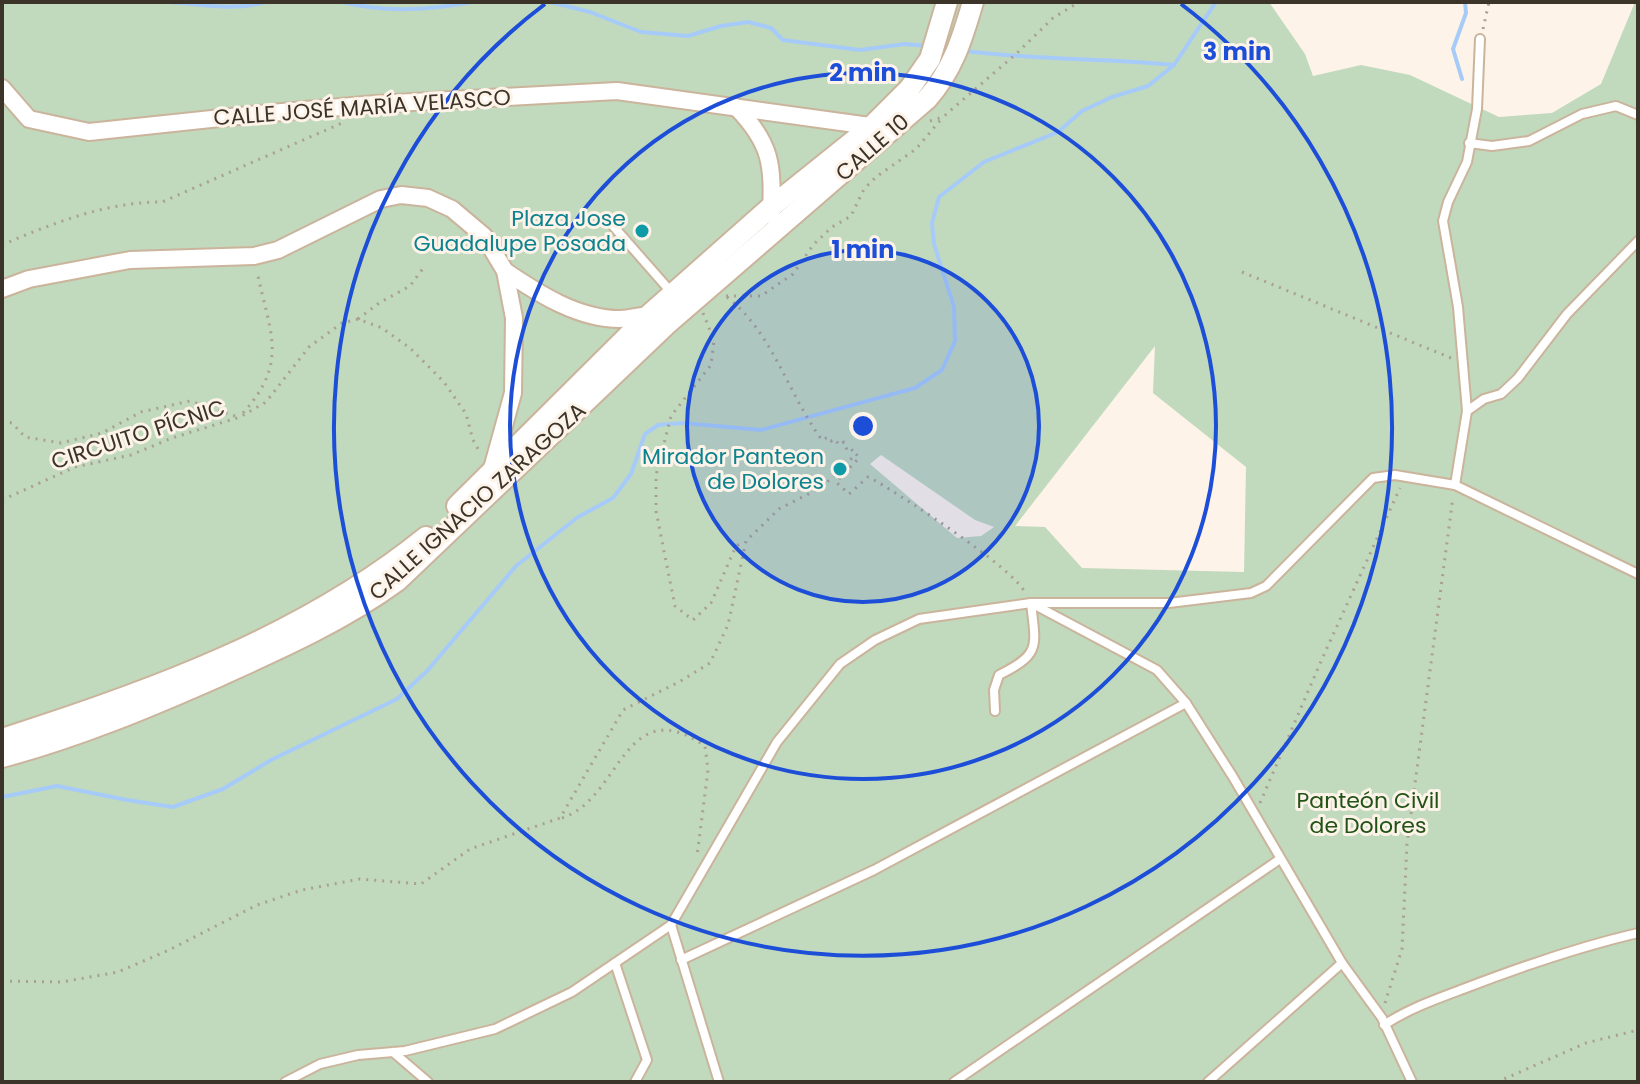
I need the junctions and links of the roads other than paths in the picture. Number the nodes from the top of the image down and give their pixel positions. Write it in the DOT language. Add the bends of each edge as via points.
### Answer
graph roads {
  1 [pos="947,2"];
  2 [pos="973,2"];
  3 [pos="1480,39"];
  4 [pos="2,88"];
  5 [pos="736,107"];
  6 [pos="1638,115"];
  7 [pos="872,126"];
  8 [pos="894,129"];
  9 [pos="1469,143"];
  10 [pos="771,207"];
  11 [pos="607,219"];
  12 [pos="769,235"];
  13 [pos="1638,241"];
  14 [pos="505,271"];
  15 [pos="2,289"];
  16 [pos="672,294"];
  17 [pos="658,319"];
  18 [pos="1467,411"];
  19 [pos="491,474"];
  20 [pos="1455,485"];
  21 [pos="1638,574"];
  22 [pos="1031,603"];
  23 [pos="1186,703"];
  24 [pos="995,711"];
  25 [pos="2,739"];
  26 [pos="2,757"];
  27 [pos="1280,859"];
  28 [pos="671,925"];
  29 [pos="1638,933"];
  30 [pos="681,960"];
  31 [pos="615,963"];
  32 [pos="1342,963"];
  33 [pos="1382,1020"];
  34 [pos="393,1052"];
  35 [pos="285,1082"];
  36 [pos="428,1082"];
  37 [pos="635,1082"];
  38 [pos="719,1082"];
  39 [pos="954,1082"];
  40 [pos="1208,1082"];
  41 [pos="1412,1082"];
  1 -- 7 [label="street, CALLE 10" via="933,52 910,88"];
  2 -- 8 [label="street, CALLE 10" via="958,51 938,86"];
  3 -- 9 [label="lane" via="1477,109"];
  4 -- 5 [label="street, CALLE JOSÉ MARÍA VELASCO" via="29,119 89,132 303,110 597,91"];
  5 -- 7 [label="street, CALLE JOSÉ MARÍA VELASCO"];
  5 -- 10 [label="street" via="765,143"];
  6 -- 9 [label="lane" via="1616,106 1582,114 1529,141"];
  7 -- 8 [label="street, CALLE JOSÉ MARÍA VELASCO"];
  7 -- 10 [label="street, CALLE 10"];
  8 -- 12 [label="street, CALLE 10"];
  9 -- 18 [label="lane" via="1467,162 1443,221 1458,307"];
  10 -- 12 [label="street"];
  10 -- 16 [label="street, CALLE IGNACIO ZARAGOZA"];
  11 -- 16 [label="lane"];
  12 -- 17 [label="street, CALLE IGNACIO ZARAGOZA" via="722,288"];
  13 -- 18 [label="lane" via="1567,314 1501,394"];
  14 -- 15 [label="street, CALLE IGNACIO ZARAGOZA" via="484,236 452,209 428,198 401,195 254,256 130,260"];
  14 -- 17 [label="street, CALLE IGNACIO ZARAGOZA" via="555,303 589,314"];
  14 -- 19 [label="street, CALLE IGNACIO ZARAGOZA" via="514,318 514,382"];
  16 -- 17 [label="street, CALLE IGNACIO ZARAGOZA"];
  17 -- 19 [label="street, CALLE IGNACIO ZARAGOZA"];
  17 -- 26 [label="street, CALLE IGNACIO ZARAGOZA" via="397,581 350,613 137,712"];
  18 -- 20 [label="lane"];
  19 -- 25 [label="street, CALLE IGNACIO ZARAGOZA" via="427,536 367,581 253,643 117,702"];
  20 -- 21 [label="lane"];
  20 -- 22 [label="lane" via="1395,475 1373,478 1266,586 1251,593 1169,603"];
  22 -- 23 [label="lane" via="1157,670"];
  22 -- 24 [label="lane" via="1036,642 1024,662 999,675"];
  22 -- 28 [label="lane" via="919,619 840,664 777,742"];
  23 -- 27 [label="lane"];
  23 -- 30 [label="lane" via="874,870"];
  27 -- 32 [label="lane"];
  27 -- 39 [label="lane"];
  28 -- 30 [label="lane"];
  28 -- 31 [label="lane"];
  29 -- 33 [label="lane" via="1533,962"];
  30 -- 38 [label="lane"];
  31 -- 34 [label="lane" via="572,992 495,1029"];
  31 -- 37 [label="lane" via="647,1060"];
  32 -- 33 [label="lane"];
  32 -- 40 [label="lane"];
  33 -- 41 [label="lane"];
  34 -- 35 [label="lane" via="320,1064"];
  34 -- 36 [label="lane"];
}
